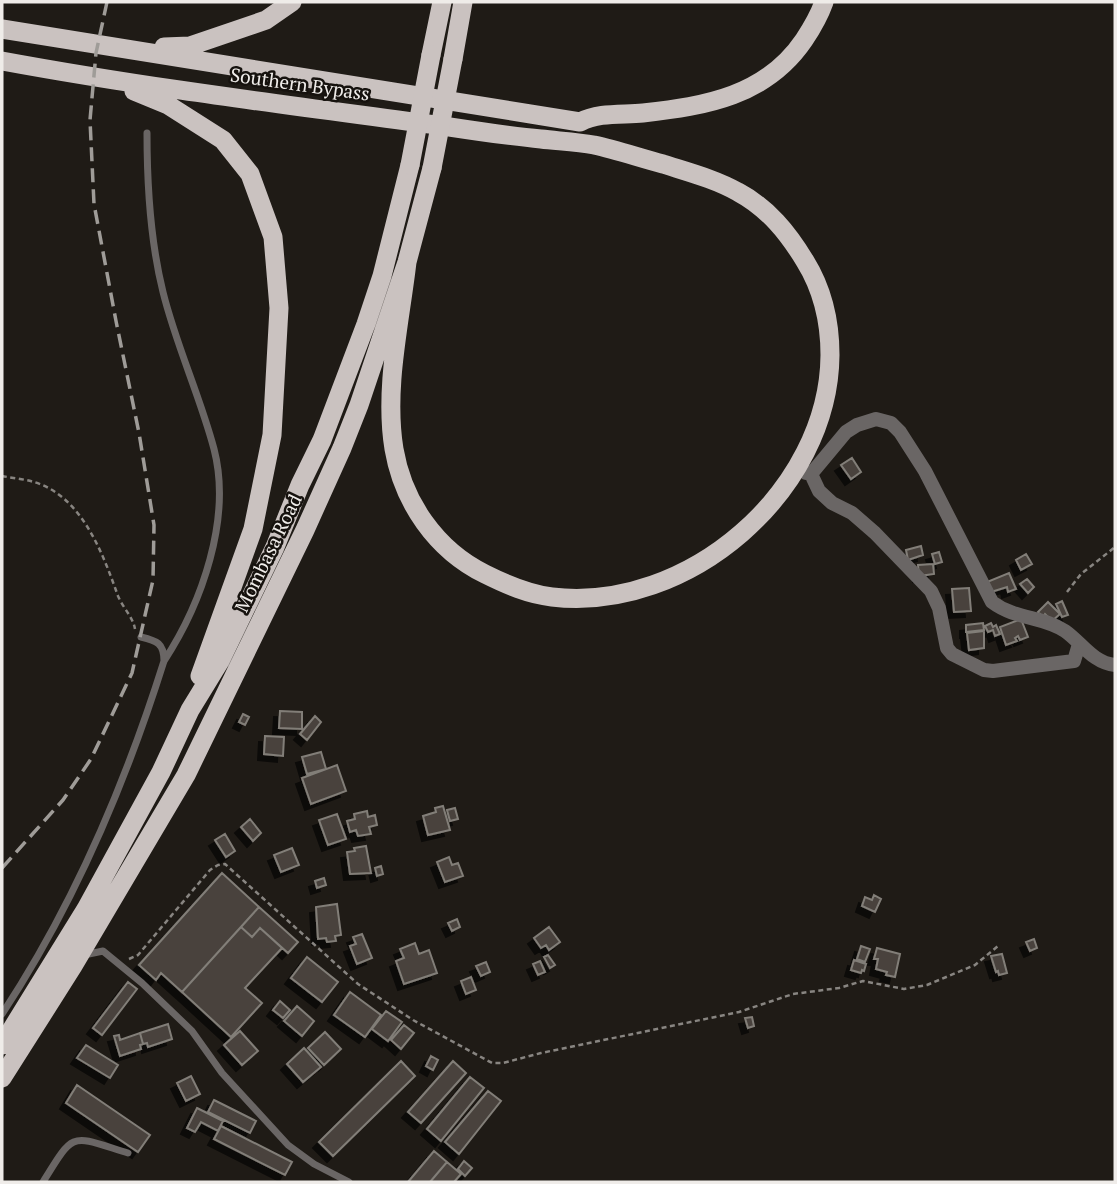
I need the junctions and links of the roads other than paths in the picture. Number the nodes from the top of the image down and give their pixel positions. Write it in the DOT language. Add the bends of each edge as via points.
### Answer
graph roads {
  1 [pos="292,2"];
  2 [pos="442,2"];
  3 [pos="463,2"];
  4 [pos="824,2"];
  5 [pos="2,29"];
  6 [pos="121,49"];
  7 [pos="2,61"];
  8 [pos="111,81"];
  9 [pos="147,134"];
  10 [pos="407,262"];
  11 [pos="805,470"];
  12 [pos="141,637"];
  13 [pos="1079,644"];
  14 [pos="164,661"];
  15 [pos="1115,665"];
  16 [pos="190,710"];
  17 [pos="77,958"];
  18 [pos="2,1014"];
  19 [pos="2,1045"];
  20 [pos="2,1078"];
  21 [pos="128,1153"];
  22 [pos="43,1182"];
  23 [pos="349,1182"];
  1 -- 6 [label="highway" via="266,20 190,46"];
  2 -- 16 [label="highway, Mombasa Road, bridge" via="410,165 366,324 275,547 220,661"];
  3 -- 10 [label="highway, Mombasa Road, bridge" via="432,168"];
  4 -- 6 [label="highway, Southern Bypass" via="790,59 756,85 698,104 580,122"];
  5 -- 6 [label="highway, Southern Bypass"];
  7 -- 8 [label="highway, Southern Bypass"];
  8 -- 11 [label="highway, Southern Bypass" via="592,145 689,172 740,193 774,218 799,250 828,319 825,401"];
  8 -- 16 [label="highway" via="167,105 223,140 250,174 273,237 279,308 272,435 253,529"];
  9 -- 14 [label="lane" via="148,200 163,292 218,471 212,557 182,634"];
  10 -- 11 [label="highway, Southern Bypass" via="392,394 396,456 421,519 454,555 483,573 517,590 552,597 597,597 650,585 712,557 760,517"];
  10 -- 17 [label="highway, Mombasa Road" via="359,405 305,530 186,775"];
  11 -- 13 [label="street" via="819,491 875,533 931,591 952,654 993,671 1074,661"];
  11 -- 13 [label="street" via="857,425 876,419 891,423 925,471 992,602 1005,612 1064,630"];
  12 -- 14 [label="lane" via="162,646"];
  13 -- 15 [label="street" via="1092,656"];
  14 -- 18 [label="lane" via="113,807 66,905"];
  16 -- 19 [label="highway, Mombasa Road" via="86,909"];
  17 -- 20 [label="highway, Mombasa Road"];
  17 -- 23 [label="lane" via="103,951 120,963 192,1031 222,1073 288,1145"];
  21 -- 22 [label="lane" via="90,1141 72,1141"];
}
